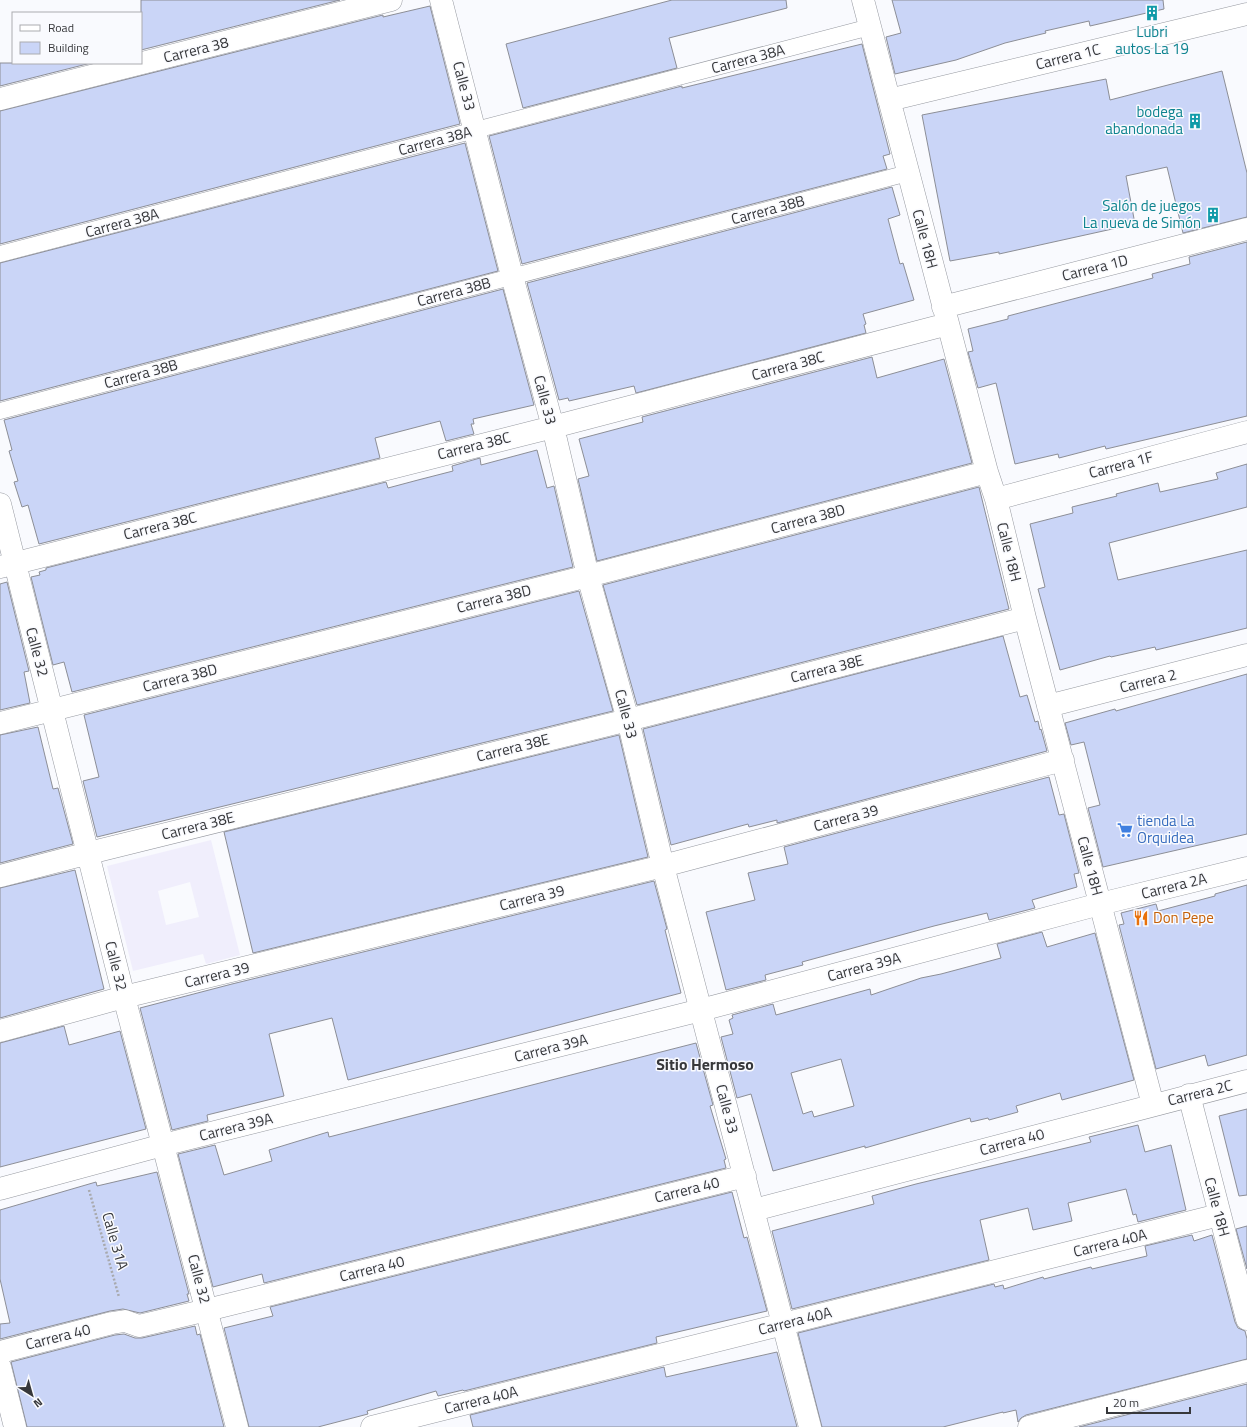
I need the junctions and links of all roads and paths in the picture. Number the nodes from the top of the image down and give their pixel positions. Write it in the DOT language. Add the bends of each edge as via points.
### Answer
graph roads {
  1 [pos="391,0"];
  2 [pos="441,0"];
  3 [pos="863,0"];
  4 [pos="1247,14"];
  5 [pos="870,27"];
  6 [pos="142,63"];
  7 [pos="138,64"];
  8 [pos="0,99"];
  9 [pos="889,100"];
  10 [pos="476,130"];
  11 [pos="908,173"];
  12 [pos="1247,229"];
  13 [pos="0,254"];
  14 [pos="512,276"];
  15 [pos="946,316"];
  16 [pos="0,411"];
  17 [pos="553,427"];
  18 [pos="1247,432"];
  19 [pos="987,472"];
  20 [pos="996,499"];
  21 [pos="0,504"];
  22 [pos="7,565"];
  23 [pos="588,576"];
  24 [pos="1025,618"];
  25 [pos="1247,655"];
  26 [pos="1048,706"];
  27 [pos="53,710"];
  28 [pos="628,720"];
  29 [pos="0,723"];
  30 [pos="1063,760"];
  31 [pos="89,852"];
  32 [pos="663,866"];
  33 [pos="1247,868"];
  34 [pos="0,876"];
  35 [pos="1100,904"];
  36 [pos="124,997"];
  37 [pos="701,1010"];
  38 [pos="0,1031"];
  39 [pos="1247,1081"];
  40 [pos="1189,1095"];
  41 [pos="1153,1104"];
  42 [pos="163,1145"];
  43 [pos="82,1167"];
  44 [pos="745,1176"];
  45 [pos="0,1189"];
  46 [pos="754,1210"];
  47 [pos="1219,1215"];
  48 [pos="1244,1295"];
  49 [pos="207,1310"];
  50 [pos="1247,1319"];
  51 [pos="125,1321"];
  52 [pos="783,1324"];
  53 [pos="0,1352"];
  54 [pos="0,1367"];
  55 [pos="1247,1371"];
  56 [pos="15,1427"];
  57 [pos="237,1427"];
  58 [pos="372,1427"];
  59 [pos="810,1427"];
  60 [pos="1029,1427"];
  1 -- 6 [label="street, Carrera 38"];
  2 -- 10 [label="street, Calle 33"];
  3 -- 5 [label="street, Calle 18H"];
  4 -- 9 [label="street, Carrera 1C"];
  5 -- 9 [label="street, Calle 18H"];
  5 -- 10 [label="street, Carrera 38A"];
  7 -- 8 [label="street, Carrera 38"];
  9 -- 11 [label="street, Calle 18H"];
  10 -- 13 [label="street, Carrera 38A"];
  10 -- 14 [label="street, Calle 33"];
  11 -- 14 [label="street, Carrera 38B"];
  11 -- 15 [label="street, Calle 18H"];
  12 -- 15 [label="street, Carrera 1D"];
  14 -- 16 [label="street, Carrera 38B"];
  14 -- 17 [label="street, Calle 33"];
  15 -- 17 [label="street, Carrera 38C"];
  15 -- 19 [label="street, Calle 18H"];
  17 -- 22 [label="street, Carrera 38C"];
  17 -- 23 [label="street, Calle 33"];
  18 -- 20 [label="street, Carrera 1F"];
  19 -- 20 [label="street, Calle 18H"];
  19 -- 23 [label="street, Carrera 38D"];
  20 -- 24 [label="street, Calle 18H"];
  21 -- 22 [label="street, Calle 32"];
  22 -- 27 [label="street, Calle 32"];
  23 -- 27 [label="street, Carrera 38D"];
  23 -- 28 [label="street, Calle 33"];
  24 -- 26 [label="street, Calle 18H"];
  24 -- 28 [label="street, Carrera 38E"];
  25 -- 26 [label="street, Carrera 2"];
  26 -- 30 [label="street, Calle 18H"];
  27 -- 29 [label="street, Carrera 38D"];
  27 -- 31 [label="street, Calle 32"];
  28 -- 31 [label="street, Carrera 38E"];
  28 -- 32 [label="street, Calle 33"];
  30 -- 32 [label="street, Carrera 39"];
  30 -- 35 [label="street, Calle 18H"];
  31 -- 34 [label="street, Carrera 38E"];
  31 -- 36 [label="street, Calle 32"];
  32 -- 36 [label="street, Carrera 39"];
  32 -- 37 [label="street, Calle 33"];
  33 -- 35 [label="street, Carrera 2A"];
  35 -- 37 [label="street, Carrera 39A"];
  35 -- 41 [label="street, Calle 18H"];
  36 -- 38 [label="street, Carrera 39"];
  36 -- 42 [label="street, Calle 32"];
  37 -- 42 [label="street, Carrera 39A"];
  37 -- 44 [label="street, Calle 33"];
  39 -- 40 [label="street, Carrera 2C"];
  40 -- 41 [label="street, Carrera 2C"];
  40 -- 47 [label="street, Calle 18H"];
  41 -- 46 [label="street, Carrera 40"];
  42 -- 43 [label="street, Carrera 39A"];
  42 -- 49 [label="street, Calle 32"];
  43 -- 45 [label="street, Carrera 39A"];
  43 -- 51 [label="path, Calle 31A"];
  44 -- 46 [label="street, Calle 33"];
  44 -- 49 [label="street, Carrera 40"];
  46 -- 52 [label="street, Calle 33"];
  47 -- 48 [label="street, Calle 18H"];
  47 -- 52 [label="street, Carrera 40A"];
  48 -- 50 [label="street, Calle 18H"];
  49 -- 51 [label="street, Carrera 40" via="139,1326"];
  49 -- 57 [label="street, Calle 32"];
  51 -- 53 [label="street, Carrera 40"];
  52 -- 58 [label="street, Carrera 40A"];
  52 -- 59 [label="street, Calle 33"];
  54 -- 56 [label="street"];
  55 -- 60 [label="street"];
}
